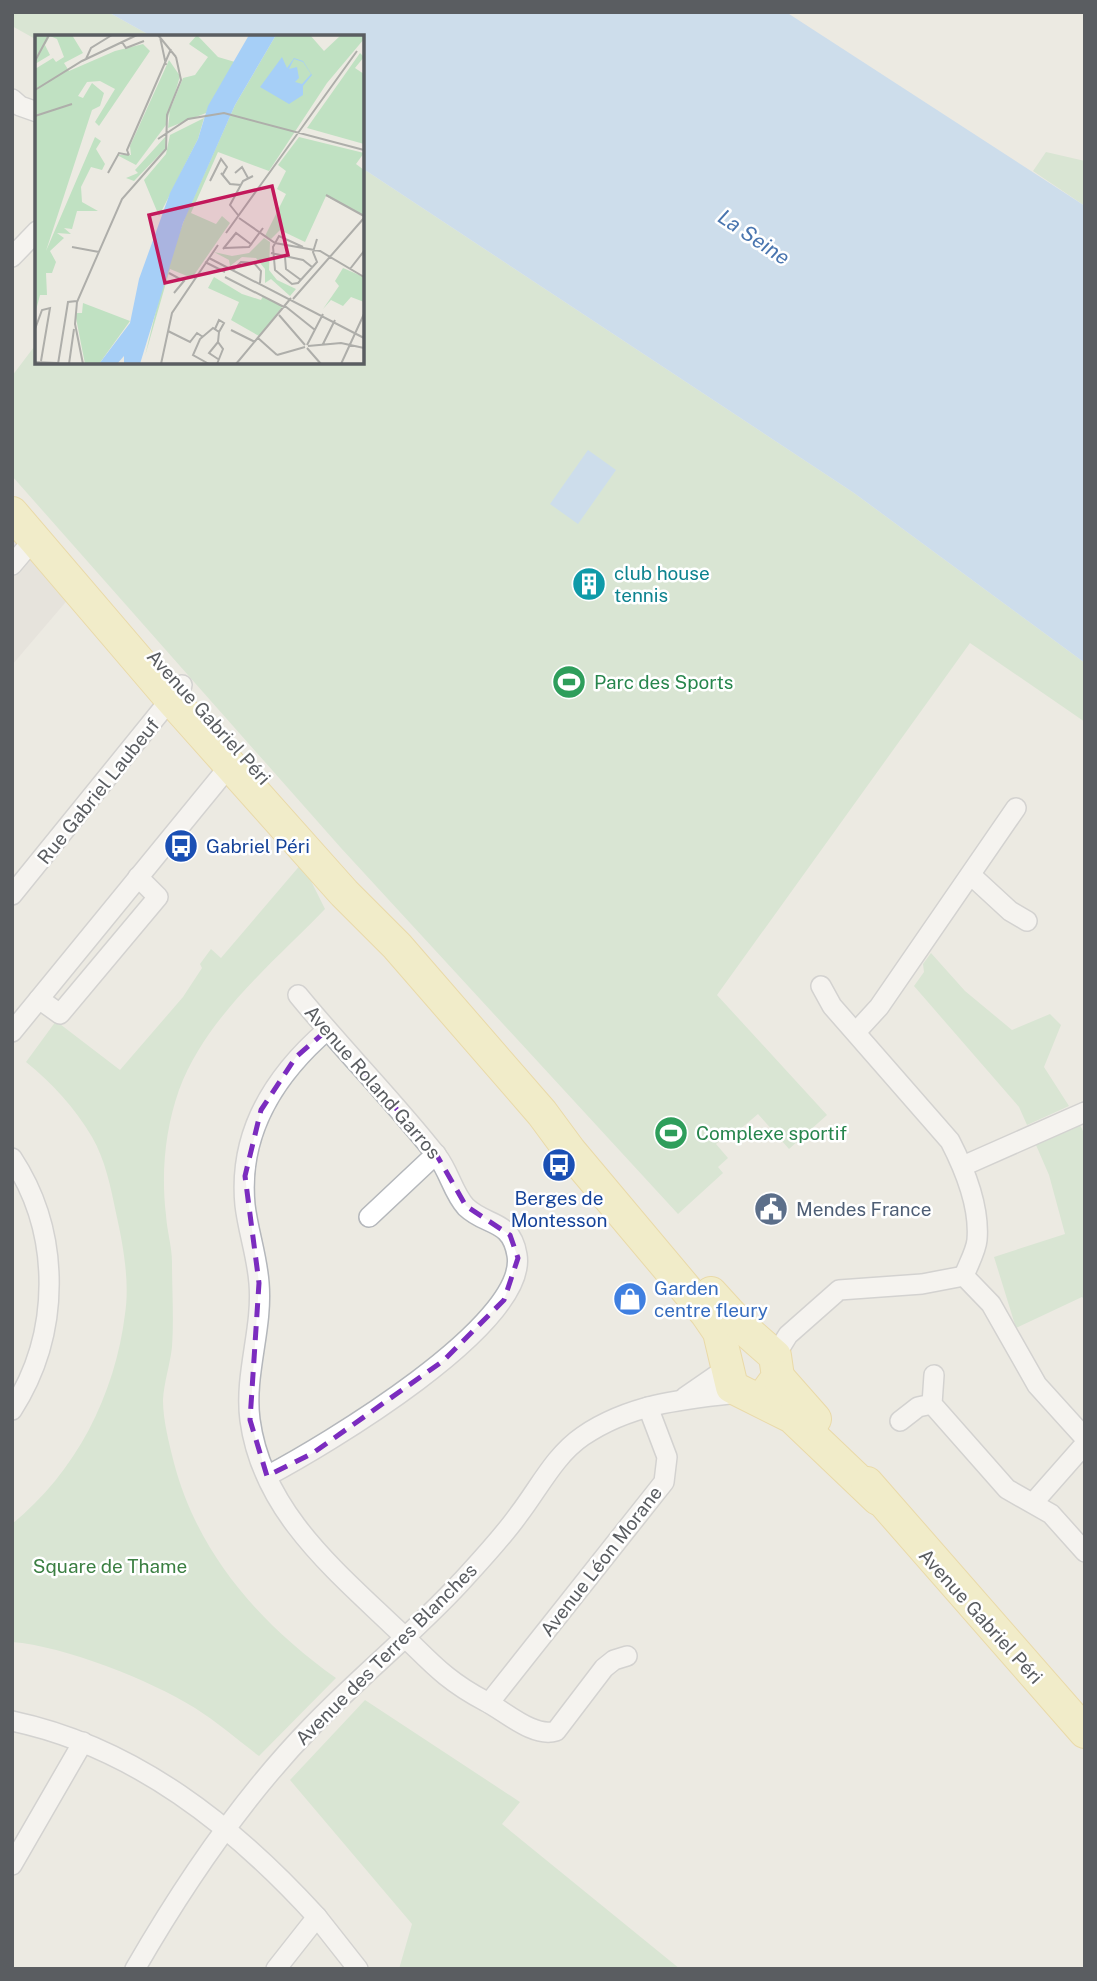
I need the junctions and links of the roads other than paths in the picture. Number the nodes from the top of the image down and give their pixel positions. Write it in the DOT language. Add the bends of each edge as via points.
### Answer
graph roads {
  1 [pos="12,99"];
  2 [pos="35,111"];
  3 [pos="35,233"];
  4 [pos="12,257"];
  5 [pos="12,496"];
  6 [pos="12,513"];
  7 [pos="34,539"];
  8 [pos="12,565"];
  9 [pos="176,696"];
  10 [pos="236,758"];
  11 [pos="1016,808"];
  12 [pos="972,876"];
  13 [pos="138,877"];
  14 [pos="12,895"];
  15 [pos="1027,921"];
  16 [pos="397,946"];
  17 [pos="821,986"];
  18 [pos="298,995"];
  19 [pos="39,999"];
  20 [pos="327,1030"];
  21 [pos="12,1032"];
  22 [pos="856,1032"];
  23 [pos="1085,1112"];
  24 [pos="436,1154"];
  25 [pos="12,1158"];
  26 [pos="963,1166"];
  27 [pos="369,1217"];
  28 [pos="964,1276"];
  29 [pos="752,1371"];
  30 [pos="934,1375"];
  31 [pos="685,1397"];
  32 [pos="932,1404"];
  33 [pos="12,1410"];
  34 [pos="649,1413"];
  35 [pos="900,1421"];
  36 [pos="1085,1438"];
  37 [pos="1085,1444"];
  38 [pos="267,1476"];
  39 [pos="1033,1503"];
  40 [pos="1085,1552"];
  41 [pos="405,1637"];
  42 [pos="627,1656"];
  43 [pos="489,1703"];
  44 [pos="12,1721"];
  45 [pos="1085,1732"];
  46 [pos="83,1742"];
  47 [pos="226,1830"];
  48 [pos="12,1865"];
  49 [pos="317,1917"];
  50 [pos="135,1969"];
  51 [pos="276,1969"];
  52 [pos="358,1969"];
  1 -- 2 [label="street"];
  3 -- 4 [label="street"];
  5 -- 9 [label="main road, Avenue Gabriel Péri"];
  6 -- 7 [label="main road, Avenue Gabriel Péri"];
  7 -- 8 [label="street"];
  7 -- 9 [label="main road, Avenue Gabriel Péri"];
  9 -- 10 [label="main road, Avenue Gabriel Péri"];
  9 -- 14 [label="street, Rue Gabriel Laubeuf"];
  10 -- 13 [label="street"];
  10 -- 16 [label="main road, Avenue Gabriel Péri" via="344,893"];
  10 -- 16 [label="main road, Avenue Gabriel Péri" via="355,884"];
  11 -- 12 [label="street"];
  12 -- 15 [label="street"];
  12 -- 22 [label="street" via="879,1007"];
  13 -- 19 [label="street"];
  13 -- 19 [label="street" via="158,897 60,1014"];
  16 -- 29 [label="main road, Avenue Gabriel Péri" via="542,1113"];
  17 -- 22 [label="street"];
  18 -- 20 [label="street, Avenue Roland Garros"];
  19 -- 21 [label="street"];
  20 -- 24 [label="street, Avenue Roland Garros"];
  20 -- 38 [label="street" via="296,1057 261,1110 244,1176 259,1283 250,1420"];
  22 -- 26 [label="street" via="950,1141"];
  23 -- 26 [label="street"];
  24 -- 27 [label="street"];
  24 -- 38 [label="street, Avenue Roland Garros" via="466,1206 510,1235 518,1258 512,1287 443,1362 313,1453"];
  25 -- 33 [label="street" via="40,1219 50,1285 41,1347"];
  26 -- 28 [label="street" via="975,1205 977,1241"];
  28 -- 29 [label="street" via="839,1290"];
  28 -- 36 [label="street" via="990,1304 1037,1385"];
  29 -- 31 [label="street, Avenue des Terres Blanches"];
  29 -- 31 [label="street, Avenue des Terres Blanches"];
  29 -- 45 [label="main road, Avenue Gabriel Péri" via="792,1417 878,1499"];
  30 -- 32 [label="street"];
  31 -- 34 [label="street, Avenue des Terres Blanches"];
  32 -- 35 [label="street"];
  32 -- 39 [label="street" via="1007,1489"];
  34 -- 41 [label="street, Avenue des Terres Blanches" via="604,1423 580,1438 460,1583"];
  34 -- 43 [label="street, Avenue Léon Morane" via="667,1457 664,1482"];
  37 -- 39 [label="street"];
  38 -- 41 [label="street" via="302,1535"];
  39 -- 40 [label="street" via="1051,1514"];
  41 -- 43 [label="street" via="446,1678"];
  41 -- 47 [label="street, Avenue des Terres Blanches" via="310,1728"];
  42 -- 43 [label="street" via="604,1668 556,1731 548,1734"];
  44 -- 46 [label="street"];
  46 -- 47 [label="street" via="166,1784"];
  46 -- 48 [label="street"];
  47 -- 49 [label="street"];
  47 -- 50 [label="street, Avenue des Terres Blanches" via="166,1915"];
  49 -- 51 [label="street"];
  49 -- 52 [label="street"];
}
